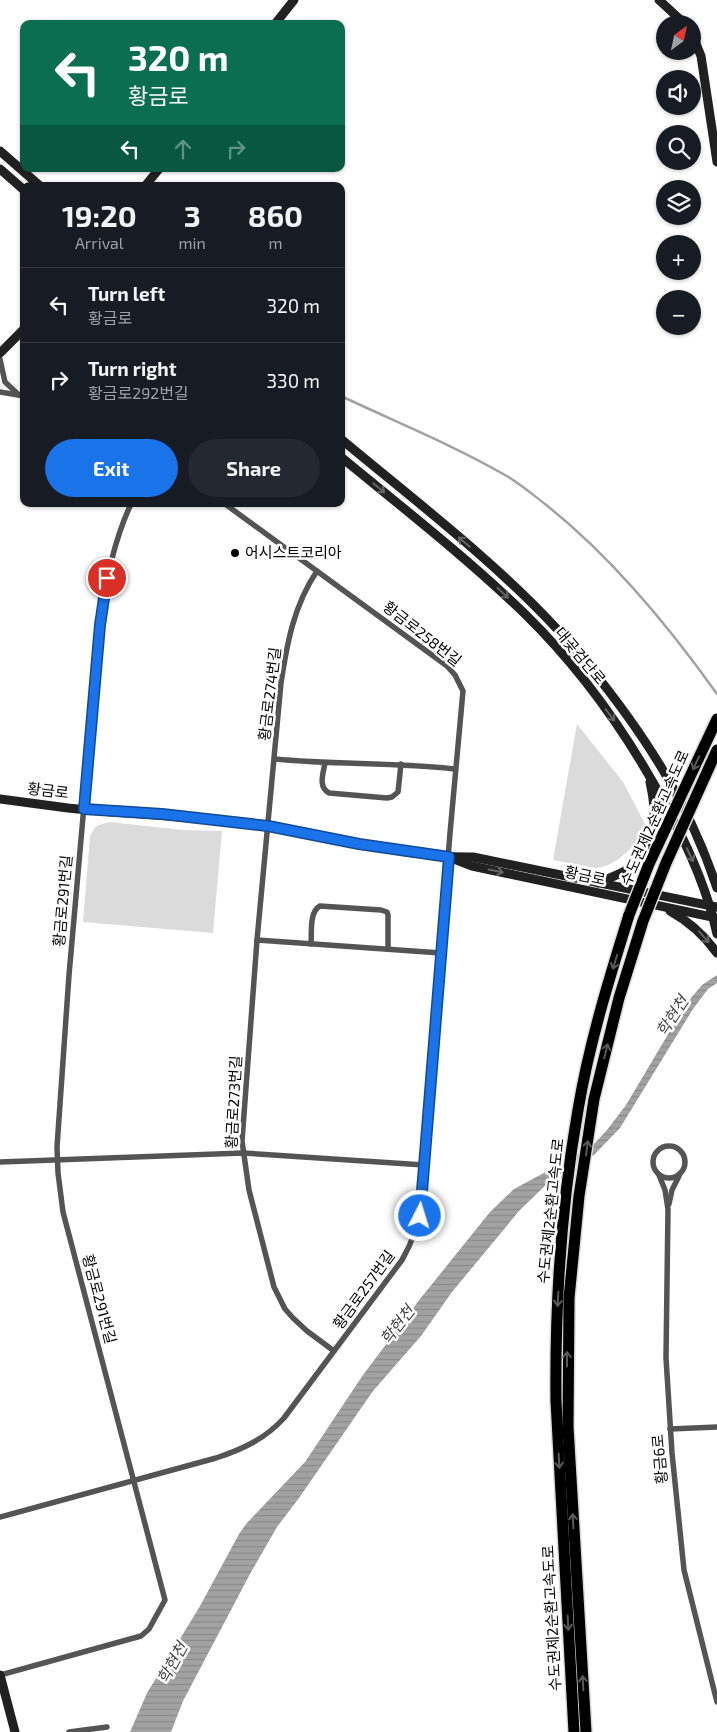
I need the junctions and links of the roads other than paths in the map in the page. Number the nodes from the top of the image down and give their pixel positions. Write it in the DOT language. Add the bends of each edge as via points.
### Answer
graph roads {
  1 [pos="294,0"];
  2 [pos="659,0"];
  3 [pos="675,15"];
  4 [pos="278,20"];
  5 [pos="701,56"];
  6 [pos="0,151"];
  7 [pos="717,162"];
  8 [pos="20,168"];
  9 [pos="0,169"];
  10 [pos="24,172"];
  11 [pos="157,172"];
  12 [pos="35,182"];
  13 [pos="148,182"];
  14 [pos="20,186"];
  15 [pos="20,333"];
  16 [pos="0,353"];
  17 [pos="0,359"];
  18 [pos="0,392"];
  19 [pos="20,394"];
  20 [pos="20,395"];
  21 [pos="345,442"];
  22 [pos="345,460"];
  23 [pos="130,507"];
  24 [pos="229,507"];
  25 [pos="317,571"];
  26 [pos="717,719"];
  27 [pos="717,750"];
  28 [pos="275,759"];
  29 [pos="325,763"];
  30 [pos="401,764"];
  31 [pos="455,769"];
  32 [pos="648,772"];
  33 [pos="0,799"];
  34 [pos="84,809"];
  35 [pos="268,826"];
  36 [pos="449,857"];
  37 [pos="707,863"];
  38 [pos="717,875"];
  39 [pos="598,883"];
  40 [pos="717,888"];
  41 [pos="659,906"];
  42 [pos="714,906"];
  43 [pos="715,917"];
  44 [pos="717,934"];
  45 [pos="257,940"];
  46 [pos="311,944"];
  47 [pos="388,949"];
  48 [pos="717,952"];
  49 [pos="441,953"];
  50 [pos="243,1153"];
  51 [pos="57,1161"];
  52 [pos="0,1162"];
  53 [pos="424,1165"];
  54 [pos="680,1174"];
  55 [pos="659,1175"];
  56 [pos="668,1209"];
  57 [pos="334,1351"];
  58 [pos="717,1427"];
  59 [pos="670,1429"];
  60 [pos="134,1480"];
  61 [pos="0,1517"];
  62 [pos="0,1675"];
  63 [pos="717,1702"];
  64 [pos="107,1727"];
  65 [pos="16,1732"];
  66 [pos="69,1732"];
  67 [pos="574,1732"];
  68 [pos="586,1732"];
  1 -- 4 [label="street"];
  2 -- 3 [label="street"];
  5 -- 7 [label="street"];
  6 -- 8 [label="street"];
  9 -- 14 [label="street"];
  10 -- 12 [label="street"];
  11 -- 13 [label="street"];
  15 -- 16 [label="street"];
  17 -- 19 [label="street" via="5,382"];
  18 -- 20 [label="street"];
  37 -- 21 [label="street, 대곶검단로, one-way" via="675,790 655,755 558,629 472,549"];
  22 -- 32 [label="street, 대곶검단로, one-way" via="526,615 580,676"];
  23 -- 34 [label="street, 황금로291번길" via="113,554 103,599"];
  24 -- 25 [label="street, 황금로258번길"];
  25 -- 28 [label="street, 황금로274번길" via="302,594 288,644"];
  25 -- 31 [label="street, 황금로258번길" via="455,675 463,691"];
  26 -- 67 [label="highway, 수도권제2순환고속도로, one-way, bridge" via="649,864 629,915 604,997 578,1109 565,1198 556,1355 558,1452"];
  68 -- 27 [label="highway, 수도권제2순환고속도로, one-way, bridge" via="567,1362 569,1298 579,1196 594,1099 642,921"];
  28 -- 29 [label="street"];
  28 -- 35 [label="street, 황금로274번길"];
  29 -- 30 [label="street"];
  29 -- 30 [label="street" via="324,790 387,798 398,792"];
  30 -- 31 [label="street"];
  31 -- 36 [label="street, 황금로258번길"];
  32 -- 39 [label="street" via="655,820 648,847 629,868"];
  32 -- 42 [label="street, 대곶검단로, one-way"];
  33 -- 34 [label="street, 황금로"];
  34 -- 35 [label="street, 황금로"];
  34 -- 51 [label="street, 황금로291번길"];
  35 -- 36 [label="street, 황금로"];
  35 -- 45 [label="street, 황금로273번길"];
  36 -- 39 [label="street, 황금로" via="473,857"];
  36 -- 41 [label="street, 황금로, one-way" via="472,866"];
  36 -- 49 [label="street, 황금로257번길"];
  37 -- 38 [label="street"];
  37 -- 40 [label="street, 대곶검단로"];
  39 -- 42 [label="street, 황금로"];
  41 -- 43 [label="street, 황금로"];
  41 -- 48 [label="street, one-way" via="690,923"];
  42 -- 43 [label="street, 대곶검단로"];
  43 -- 44 [label="street, 대곶검단로"];
  45 -- 46 [label="street"];
  45 -- 50 [label="street, 황금로273번길"];
  46 -- 47 [label="street"];
  46 -- 47 [label="street" via="317,908 371,909 384,910 388,915"];
  47 -- 49 [label="street"];
  49 -- 53 [label="street, 황금로257번길"];
  50 -- 51 [label="street"];
  50 -- 53 [label="street"];
  50 -- 57 [label="street, 황금로273번길" via="256,1222 279,1297 300,1325"];
  51 -- 52 [label="street"];
  51 -- 60 [label="street, 황금로291번길" via="63,1212"];
  53 -- 57 [label="street, 황금로257번길" via="420,1216 412,1242"];
  54 -- 55 [label="street" via="671,1178"];
  54 -- 55 [label="street" via="685,1165 684,1154 670,1146 659,1149 653,1158"];
  54 -- 56 [label="street"];
  55 -- 56 [label="street"];
  56 -- 59 [label="street, 황금6로" via="666,1358"];
  57 -- 60 [label="street, 황금로257번길" via="284,1418 259,1440 216,1458"];
  58 -- 59 [label="street"];
  59 -- 63 [label="street, 황금6로" via="684,1570"];
  60 -- 61 [label="street, 황금로257번길"];
  60 -- 62 [label="street, 황금로291번길" via="164,1596 164,1604 149,1629 137,1638"];
  62 -- 65 [label="street"];
  64 -- 66 [label="street"];
}
